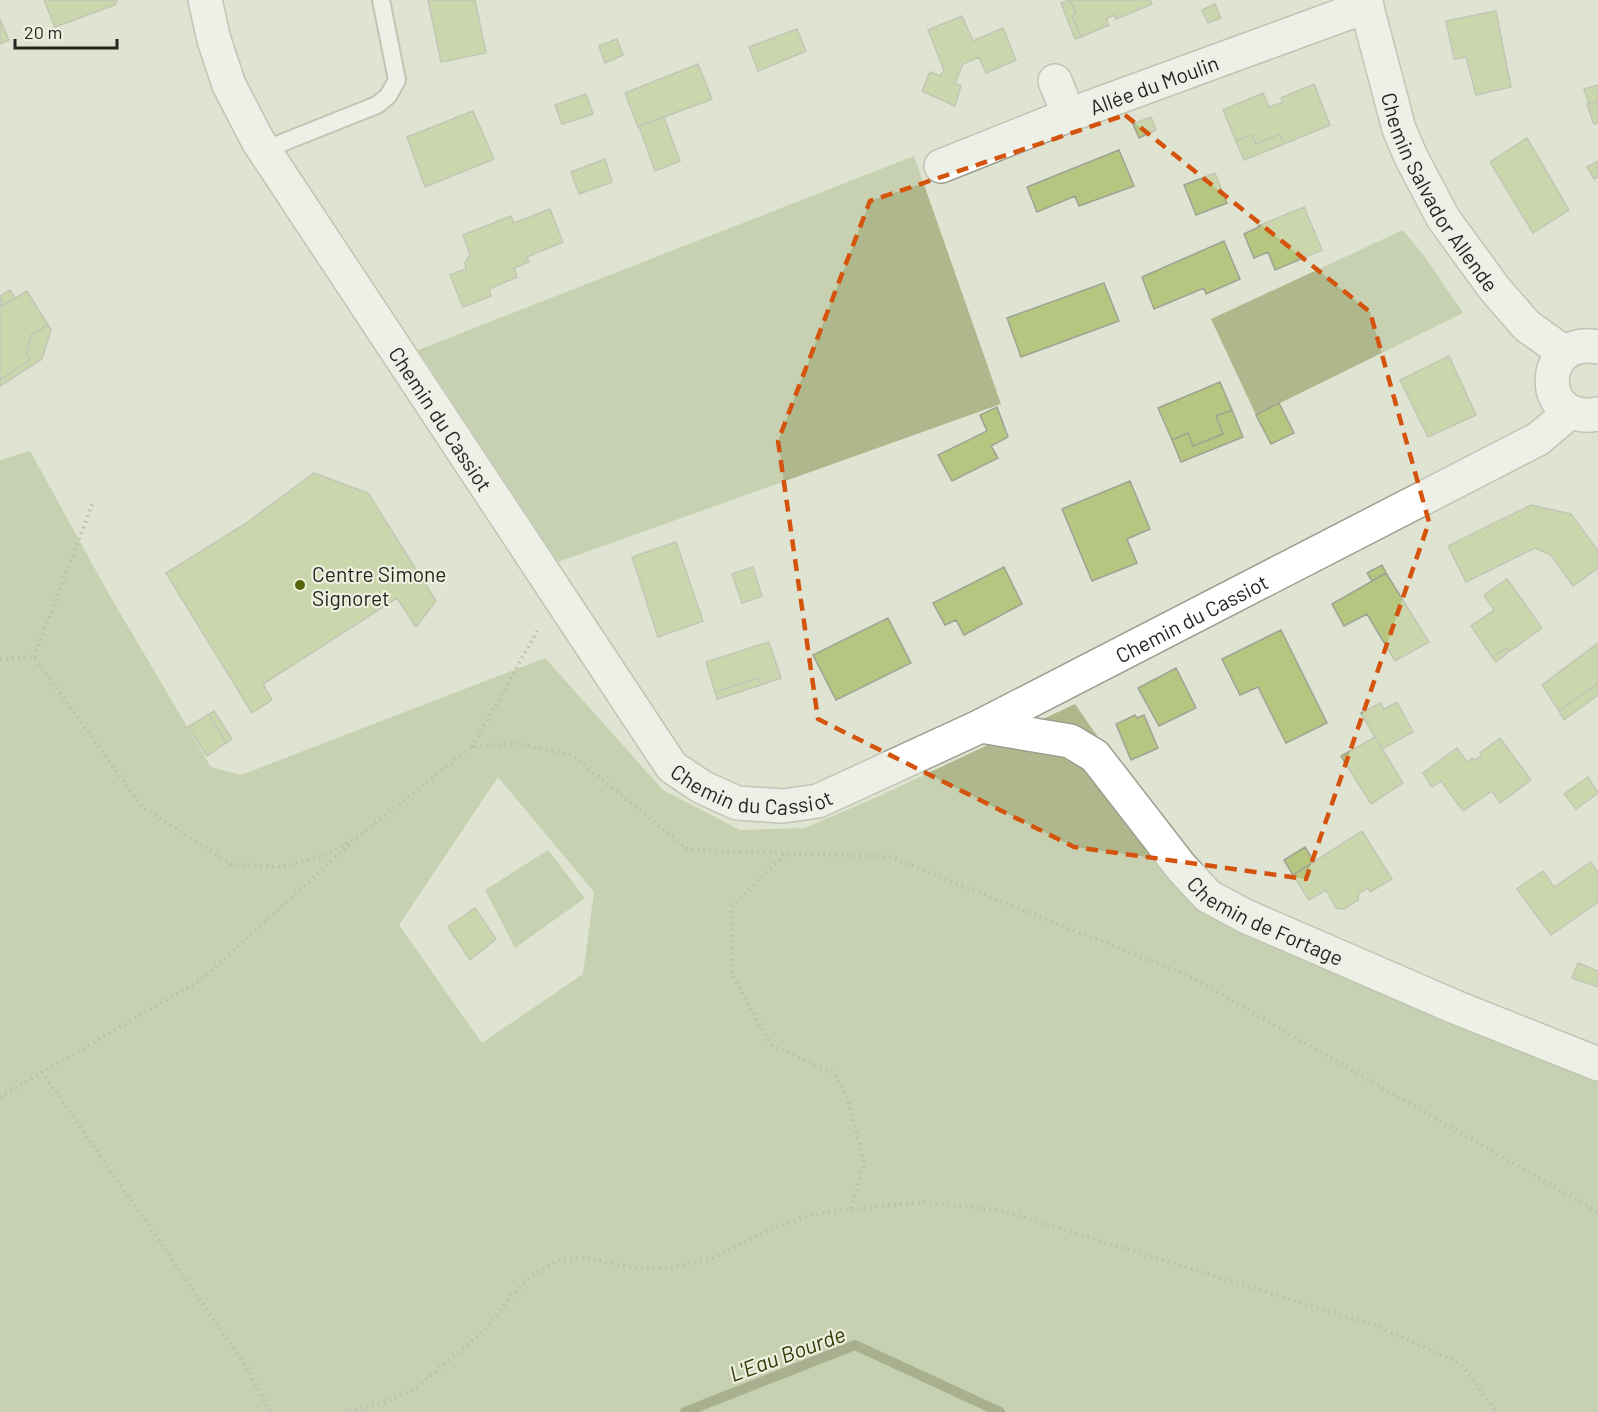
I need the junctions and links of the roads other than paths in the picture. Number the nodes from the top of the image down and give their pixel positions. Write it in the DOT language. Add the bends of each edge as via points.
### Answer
graph roads {
  1 [pos="205,0"];
  2 [pos="381,0"];
  3 [pos="1366,3"];
  4 [pos="1055,81"];
  5 [pos="1069,115"];
  6 [pos="264,150"];
  7 [pos="941,166"];
  8 [pos="1598,347"];
  9 [pos="1565,353"];
  10 [pos="1584,413"];
  11 [pos="981,726"];
  12 [pos="1598,1064"];
  1 -- 6 [label="street, Chemin du Cassiot" via="229,85"];
  2 -- 6 [label="lane" via="397,80 388,96 377,105"];
  3 -- 5 [label="street, Allée du Moulin"];
  3 -- 9 [label="street, Chemin Salvador Allende" via="1399,129 1443,218 1527,326"];
  4 -- 5 [label="street"];
  5 -- 7 [label="street, Allée du Moulin"];
  6 -- 11 [label="street, Chemin du Cassiot" via="672,767 702,787 737,802 783,806 818,801"];
  8 -- 9 [label="street" via="1576,347"];
  9 -- 10 [label="street" via="1554,367 1551,384 1556,400"];
  10 -- 11 [label="street, Chemin du Cassiot"];
  11 -- 12 [label="street, Chemin de Fortage" via="1070,741 1095,756 1208,896 1245,916 1455,1007"];
}
